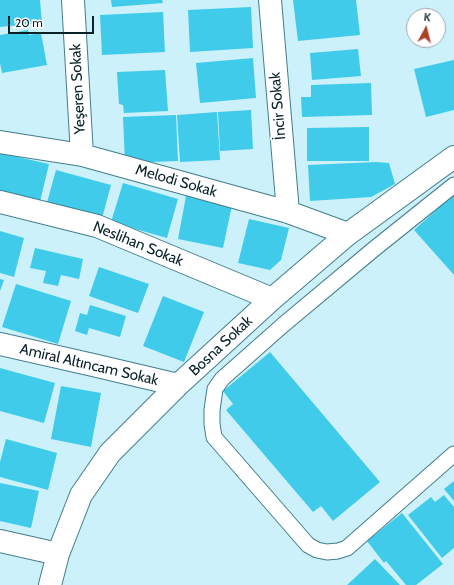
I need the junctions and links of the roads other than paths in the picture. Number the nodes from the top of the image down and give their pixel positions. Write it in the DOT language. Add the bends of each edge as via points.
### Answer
graph roads {
  1 [pos="73,0"];
  2 [pos="270,0"];
  3 [pos="0,142"];
  4 [pos="82,155"];
  5 [pos="454,157"];
  6 [pos="454,185"];
  7 [pos="0,202"];
  8 [pos="288,212"];
  9 [pos="348,234"];
  10 [pos="272,299"];
  11 [pos="0,344"];
  12 [pos="178,385"];
  13 [pos="454,454"];
  14 [pos="0,541"];
  15 [pos="58,554"];
  16 [pos="50,585"];
  1 -- 4 [label="street, Yeşeren Sokak"];
  2 -- 8 [label="street, İncir Sokak"];
  3 -- 4 [label="street, Melodi Sokak"];
  4 -- 8 [label="street, Melodi Sokak"];
  5 -- 9 [label="street, Bosna Sokak"];
  6 -- 13 [label="lane" via="222,378 215,389 212,417 214,438 308,545 327,552 347,548"];
  7 -- 10 [label="street, Neslihan Sokak" via="97,226"];
  8 -- 9 [label="street, Melodi Sokak"];
  9 -- 10 [label="street, Bosna Sokak"];
  10 -- 12 [label="street, Bosna Sokak"];
  11 -- 12 [label="street, Amiral Altıncam Sokak"];
  12 -- 15 [label="street, Bosna Sokak" via="110,453 81,495"];
  14 -- 15 [label="street"];
  15 -- 16 [label="street, Bosna Sokak"];
}
